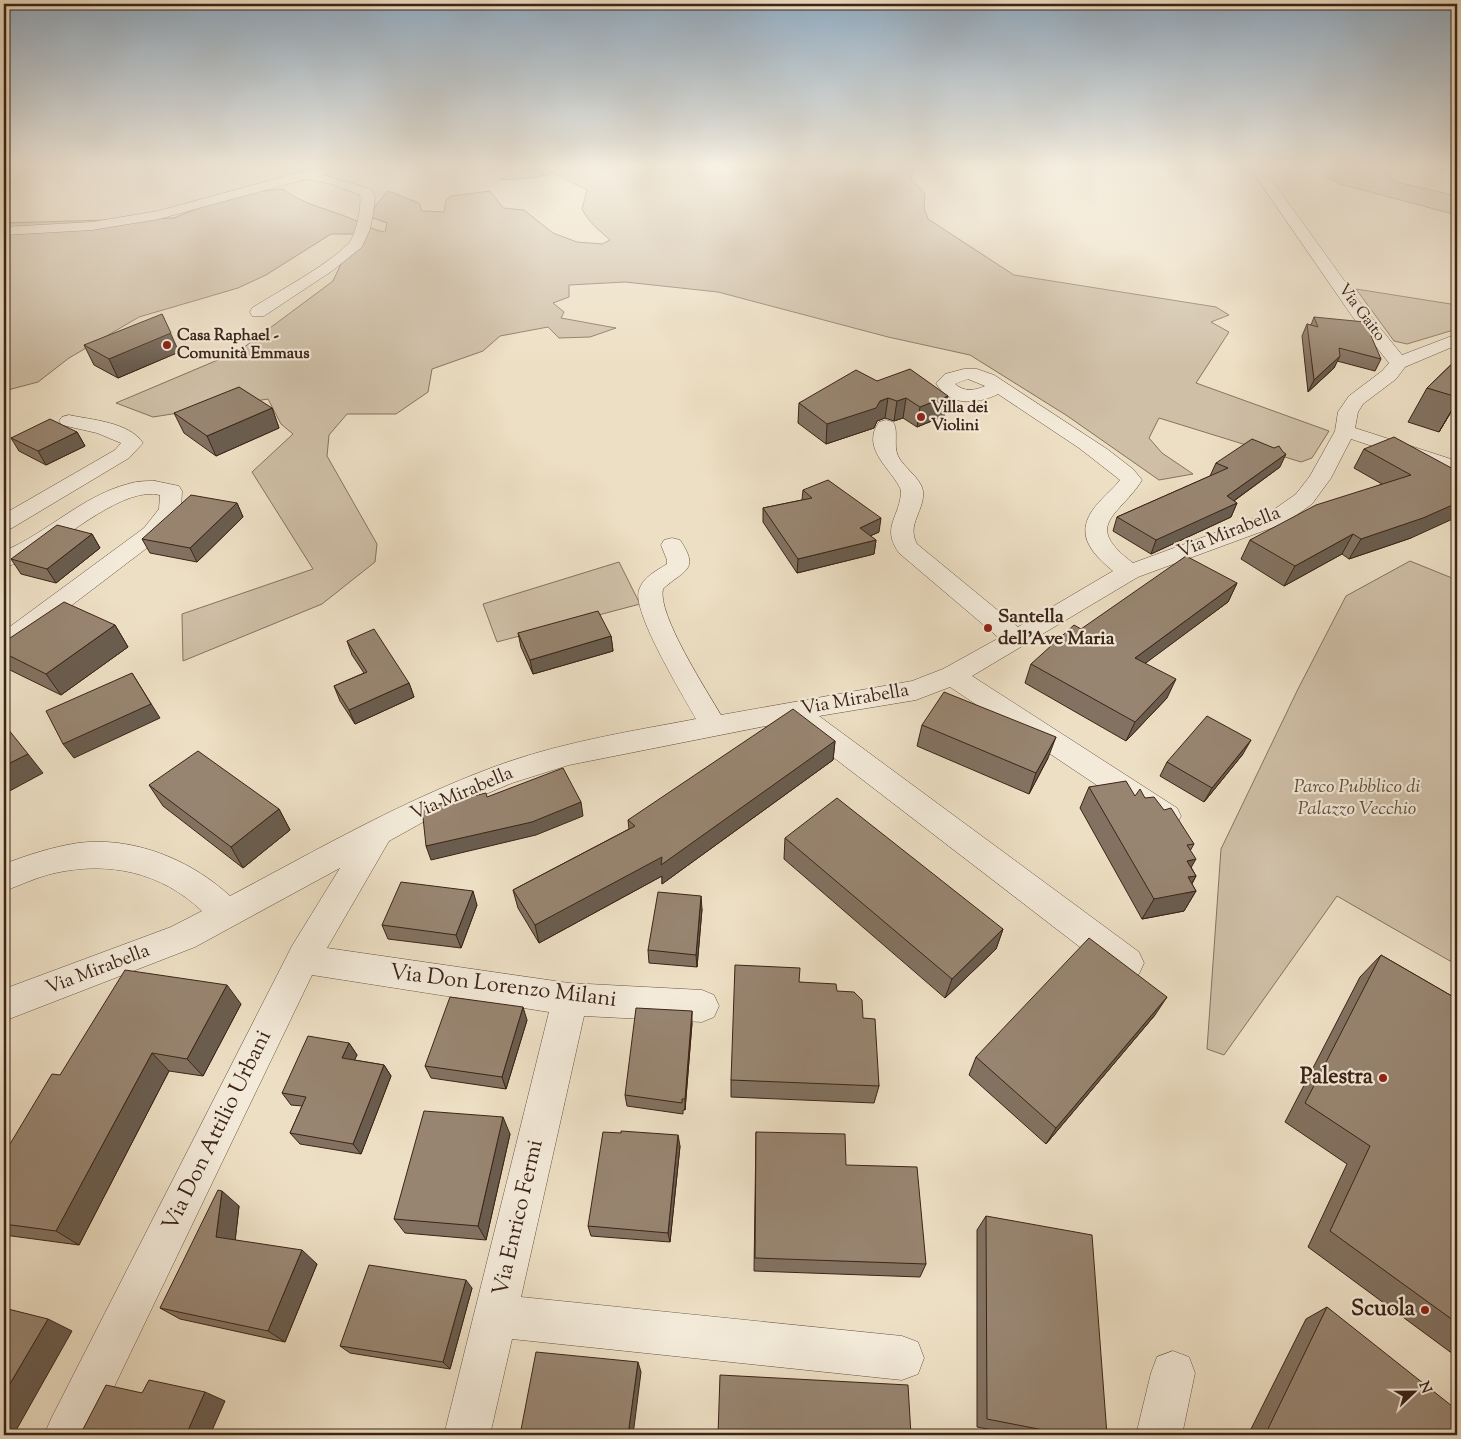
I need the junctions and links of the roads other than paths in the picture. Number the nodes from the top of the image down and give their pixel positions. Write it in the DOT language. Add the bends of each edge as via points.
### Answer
graph roads {
  1 [pos="362,232"];
  2 [pos="1301,232"];
  3 [pos="258,312"];
  4 [pos="1457,339"];
  5 [pos="1399,363"];
  6 [pos="994,383"];
  7 [pos="68,421"];
  8 [pos="886,426"];
  9 [pos="1345,431"];
  10 [pos="1457,468"];
  11 [pos="4,523"];
  12 [pos="672,545"];
  13 [pos="4,560"];
  14 [pos="1130,572"];
  15 [pos="1016,639"];
  16 [pos="4,644"];
  17 [pos="952,676"];
  18 [pos="793,711"];
  19 [pos="714,726"];
  20 [pos="1171,818"];
  21 [pos="378,832"];
  22 [pos="4,878"];
  23 [pos="228,914"];
  24 [pos="304,957"];
  25 [pos="1128,963"];
  26 [pos="568,999"];
  27 [pos="4,1005"];
  28 [pos="702,1006"];
  29 [pos="495,1316"];
  30 [pos="902,1358"];
  31 [pos="1173,1373"];
  32 [pos="67,1435"];
  33 [pos="467,1435"];
  34 [pos="1159,1435"];
  1 -- 3 [label="street" via="357,244 341,257"];
  2 -- 5 [label="street, Via Gaito"];
  4 -- 5 [label="street"];
  5 -- 9 [label="street, Via Mirabella" via="1389,375 1356,400 1348,412"];
  6 -- 14 [label="street" via="1126,473 1130,480 1127,487 1106,507 1095,529 1097,542"];
  7 -- 11 [label="street" via="111,432 131,439 133,443 122,454"];
  8 -- 15 [label="street" via="884,447 912,487 912,498 901,526 904,543"];
  9 -- 10 [label="street"];
  9 -- 14 [label="street, Via Mirabella" via="1320,478 1304,499 1277,518"];
  12 -- 19 [label="street" via="679,560 678,567 656,582 650,591 653,611"];
  13 -- 16 [label="street" via="133,489 155,487 171,491 170,510 152,533"];
  14 -- 15 [label="street, Via Mirabella"];
  15 -- 17 [label="street, Via Mirabella"];
  17 -- 18 [label="street, Via Mirabella" via="916,690"];
  17 -- 20 [label="street"];
  18 -- 19 [label="street, Via Mirabella"];
  18 -- 25 [label="street"];
  19 -- 21 [label="street, Via Mirabella" via="569,754 502,775 423,808"];
  21 -- 23 [label="street, Via Mirabella"];
  21 -- 24 [label="street, Via Don Attilio Urbani"];
  22 -- 23 [label="street" via="63,857 104,854 132,858 164,868 197,888"];
  23 -- 27 [label="street, Via Mirabella" via="183,937"];
  24 -- 26 [label="street, Via Don Lorenzo Milani"];
  24 -- 32 [label="street, Via Don Attilio Urbani"];
  26 -- 28 [label="street, Via Don Lorenzo Milani"];
  26 -- 29 [label="street, Via Enrico Fermi"];
  29 -- 30 [label="street"];
  29 -- 33 [label="street, Via Enrico Fermi"];
  31 -- 34 [label="street"];
}
